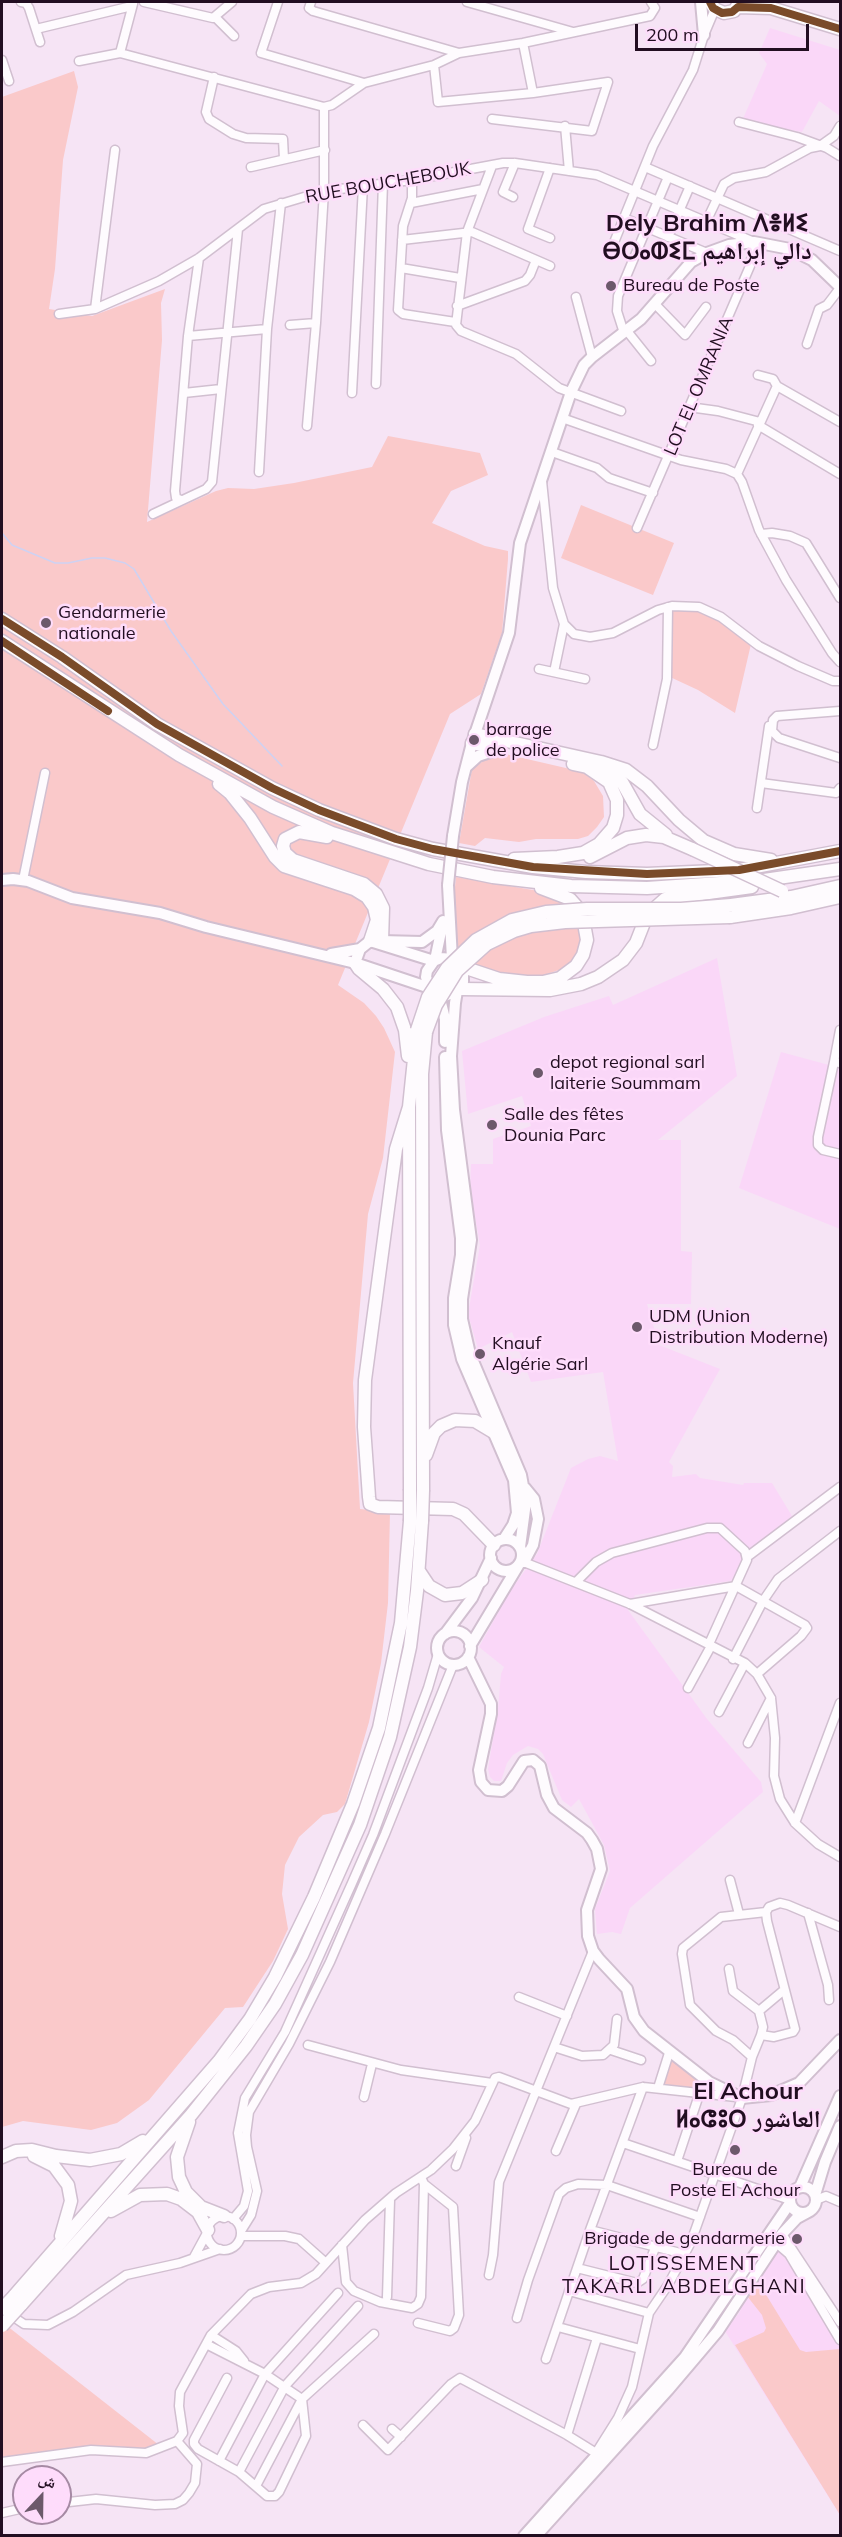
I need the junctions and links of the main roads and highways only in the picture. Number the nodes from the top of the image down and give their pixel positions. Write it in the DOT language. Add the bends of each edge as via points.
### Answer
graph roads {
  1 [pos="776,2"];
  2 [pos="708,3"];
  3 [pos="739,4"];
  4 [pos="840,22"];
  5 [pos="840,29"];
  6 [pos="704,35"];
  7 [pos="840,287"];
  8 [pos="2,619"];
  9 [pos="2,641"];
  10 [pos="478,721"];
  11 [pos="474,739"];
  12 [pos="499,744"];
  13 [pos="179,755"];
  14 [pos="589,759"];
  15 [pos="466,767"];
  16 [pos="672,839"];
  17 [pos="384,851"];
  18 [pos="840,851"];
  19 [pos="541,858"];
  20 [pos="486,860"];
  21 [pos="805,860"];
  22 [pos="840,868"];
  23 [pos="493,877"];
  24 [pos="2,880"];
  25 [pos="764,880"];
  26 [pos="840,886"];
  27 [pos="817,892"];
  28 [pos="840,897"];
  29 [pos="448,900"];
  30 [pos="731,911"];
  31 [pos="443,921"];
  32 [pos="371,943"];
  33 [pos="326,955"];
  34 [pos="435,961"];
  35 [pos="355,963"];
  36 [pos="456,963"];
  37 [pos="429,988"];
  38 [pos="458,990"];
  39 [pos="439,995"];
  40 [pos="422,1031"];
  41 [pos="411,1075"];
  42 [pos="409,1107"];
  43 [pos="495,1433"];
  44 [pos="423,1467"];
  45 [pos="524,1488"];
  46 [pos="416,1490"];
  47 [pos="416,1521"];
  48 [pos="499,1542"];
  49 [pos="520,1547"];
  50 [pos="491,1558"];
  51 [pos="521,1563"];
  52 [pos="419,1570"];
  53 [pos="482,1580"];
  54 [pos="445,1634"];
  55 [pos="463,1658"];
  56 [pos="840,2040"];
  57 [pos="840,2096"];
  58 [pos="191,2115"];
  59 [pos="840,2126"];
  60 [pos="159,2131"];
  61 [pos="2,2157"];
  62 [pos="2,2164"];
  63 [pos="800,2187"];
  64 [pos="816,2198"];
  65 [pos="188,2200"];
  66 [pos="790,2201"];
  67 [pos="200,2210"];
  68 [pos="808,2212"];
  69 [pos="104,2214"];
  70 [pos="229,2218"];
  71 [pos="208,2231"];
  72 [pos="57,2246"];
  73 [pos="18,2300"];
  74 [pos="2,2308"];
  75 [pos="2,2326"];
  76 [pos="524,2535"];
  77 [pos="536,2535"];
  1 -- 4 [label="highway"];
  2 -- 3 [label="highway" via="727,13"];
  2 -- 6 [label="main road"];
  3 -- 5 [label="highway" via="771,8"];
  7 -- 10 [label="main road" via="812,260 790,249 754,242 729,245 691,262 655,304 581,370 518,552 509,633"];
  8 -- 20 [label="highway" via="157,724 272,788 396,839"];
  9 -- 13 [label="highway"];
  10 -- 11 [label="main road"];
  10 -- 12 [label="main road"];
  11 -- 12 [label="highway"];
  11 -- 15 [label="main road"];
  12 -- 14 [label="highway"];
  12 -- 15 [label="main road"];
  12 -- 19 [label="highway" via="587,767 609,782 615,792 617,815 606,838 583,853"];
  13 -- 17 [label="highway" via="273,807"];
  13 -- 32 [label="highway" via="230,793 284,866 367,897 377,920"];
  14 -- 16 [label="highway" via="616,775 640,814"];
  14 -- 21 [label="highway" via="637,777 696,835 724,851 757,859"];
  15 -- 29 [label="main road, bridge" via="453,836"];
  16 -- 19 [label="highway" via="636,836 582,860"];
  16 -- 27 [label="highway, bridge" via="782,891"];
  17 -- 23 [label="highway"];
  17 -- 32 [label="highway" via="310,832 291,834 283,846 293,860 364,884 376,894 383,908"];
  18 -- 21 [label="highway"];
  19 -- 20 [label="highway"];
  20 -- 21 [label="highway" via="586,872 657,874 739,870"];
  22 -- 25 [label="highway"];
  23 -- 25 [label="highway" via="571,886 647,888"];
  23 -- 36 [label="highway" via="538,887 570,900 578,908 586,929 583,954 570,972 543,982 500,979"];
  24 -- 33 [label="main road" via="23,880 72,898 160,913"];
  25 -- 38 [label="highway" via="745,889 665,899 647,915 636,943 623,960 581,984 550,990"];
  26 -- 27 [label="highway"];
  27 -- 30 [label="highway"];
  28 -- 30 [label="highway" via="771,912"];
  29 -- 31 [label="main road"];
  29 -- 36 [label="main road"];
  30 -- 40 [label="highway, bridge" via="578,910 512,920 476,940 447,968 428,997"];
  31 -- 32 [label="main road" via="437,932 422,942"];
  31 -- 34 [label="main road"];
  32 -- 33 [label="main road"];
  32 -- 34 [label="main road"];
  32 -- 35 [label="main road"];
  33 -- 35 [label="main road"];
  34 -- 36 [label="main road" via="441,958"];
  34 -- 37 [label="main road" via="426,977"];
  35 -- 37 [label="main road"];
  35 -- 41 [label="highway" via="397,1007 405,1030"];
  36 -- 38 [label="main road" via="464,977"];
  37 -- 39 [label="main road"];
  38 -- 39 [label="main road"];
  38 -- 45 [label="main road" via="452,1028 454,1110 471,1240 462,1299 463,1328"];
  39 -- 43 [label="main road" via="445,1019 447,1130 461,1238 454,1325 462,1359"];
  40 -- 41 [label="highway"];
  40 -- 44 [label="highway"];
  41 -- 42 [label="highway"];
  42 -- 46 [label="highway"];
  42 -- 48 [label="highway" via="396,1149 366,1380 364,1427 370,1504 453,1509"];
  43 -- 44 [label="highway" via="470,1419 446,1423 432,1437"];
  43 -- 48 [label="main road" via="517,1495 515,1520"];
  44 -- 46 [label="highway"];
  45 -- 49 [label="main road" via="526,1508"];
  45 -- 51 [label="main road" via="534,1499 538,1519 533,1545"];
  46 -- 47 [label="highway, bridge"];
  47 -- 52 [label="highway"];
  47 -- 60 [label="highway" via="392,1676 353,1804 304,1917 259,2004 219,2061"];
  48 -- 49 [label="main road" via="515,1541"];
  48 -- 50 [label="main road"];
  49 -- 51 [label="main road"];
  50 -- 51 [label="main road" via="500,1569 511,1570"];
  50 -- 53 [label="main road"];
  51 -- 55 [label="main road"];
  52 -- 53 [label="highway" via="429,1586 445,1595 462,1593"];
  52 -- 58 [label="highway" via="398,1707 360,1825 284,1988 246,2046"];
  53 -- 54 [label="main road"];
  54 -- 55 [label="main road" via="462,1634"];
  54 -- 55 [label="main road" via="438,1643 438,1654 445,1662"];
  55 -- 56 [label="main road" via="491,1704 479,1770 481,1782 488,1790 502,1791 524,1761 533,1760 540,1766 554,1808 587,1833 597,1849 599,1879 589,1901 588,1936 593,1951 627,1989 639,2026 709,2082 742,2098 771,2095 799,2083"];
  57 -- 63 [label="main road"];
  58 -- 65 [label="highway" via="176,2166"];
  58 -- 69 [label="highway"];
  59 -- 64 [label="main road"];
  60 -- 61 [label="highway" via="111,2157 75,2159 24,2150"];
  60 -- 72 [label="highway"];
  62 -- 72 [label="highway" via="20,2156 32,2156 48,2162 62,2174 71,2201"];
  63 -- 64 [label="main road" via="810,2189"];
  63 -- 66 [label="main road" via="792,2193"];
  64 -- 68 [label="main road" via="816,2205"];
  65 -- 67 [label="highway"];
  65 -- 69 [label="highway" via="147,2193"];
  66 -- 68 [label="main road" via="798,2212"];
  66 -- 76 [label="main road" via="686,2357"];
  67 -- 70 [label="highway"];
  67 -- 71 [label="highway"];
  68 -- 77 [label="main road" via="779,2238 718,2331"];
  69 -- 73 [label="highway"];
  72 -- 73 [label="highway"];
  73 -- 74 [label="highway, bridge"];
  73 -- 75 [label="highway, bridge"];
}
